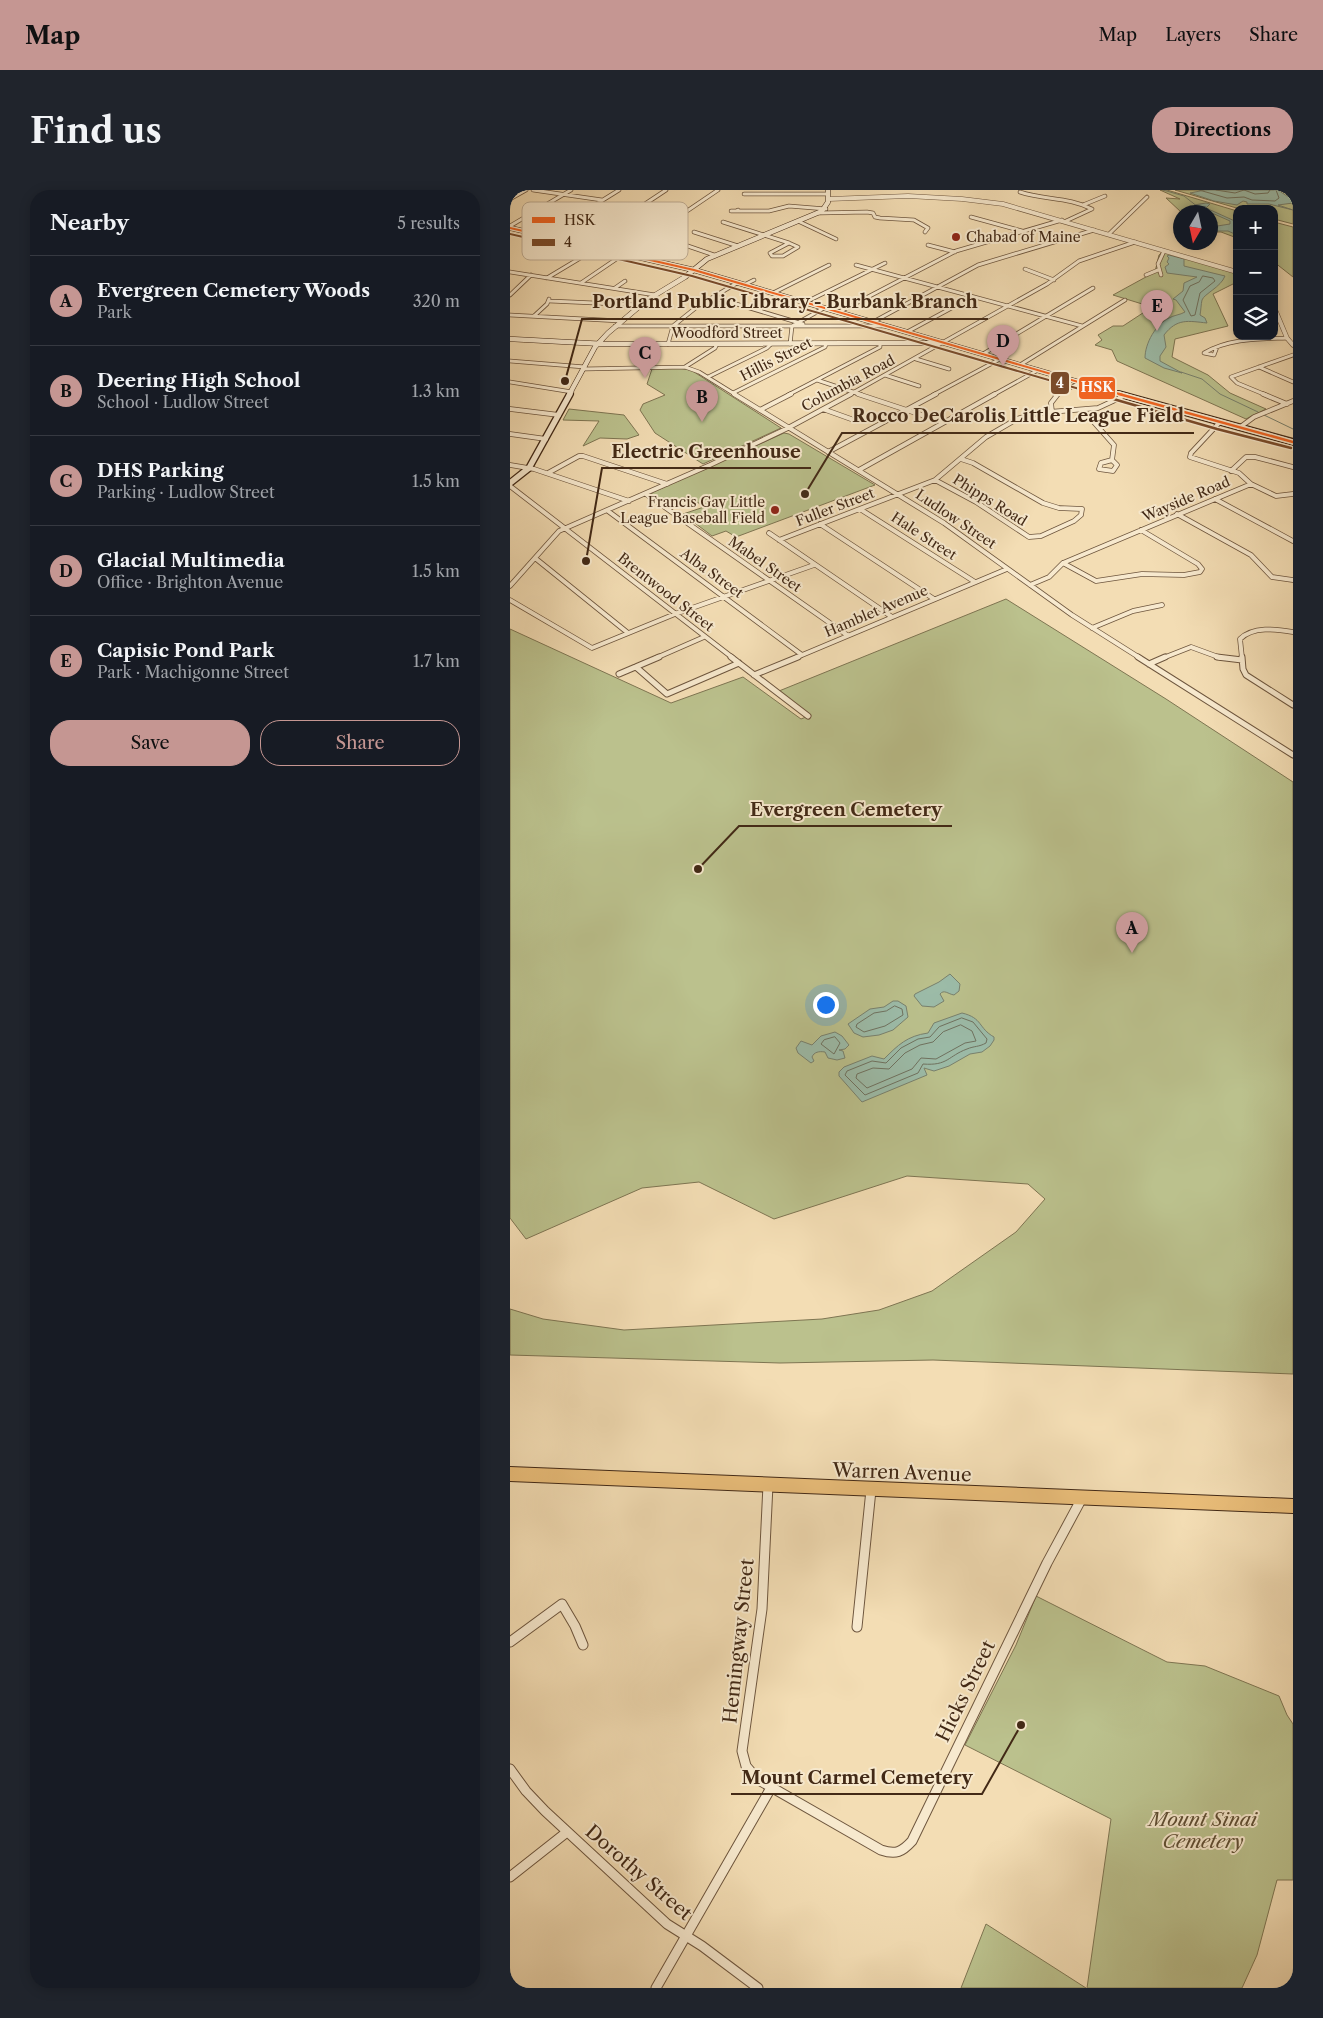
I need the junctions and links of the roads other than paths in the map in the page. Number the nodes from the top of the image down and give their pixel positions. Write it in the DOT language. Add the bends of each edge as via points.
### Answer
graph roads {
  1 [pos="526,190"];
  2 [pos="533,190"];
  3 [pos="571,190"];
  4 [pos="619,190"];
  5 [pos="666,190"];
  6 [pos="718,190"];
  7 [pos="913,191"];
  8 [pos="907,192"];
  9 [pos="1020,192"];
  10 [pos="564,194"];
  11 [pos="744,194"];
  12 [pos="828,194"];
  13 [pos="884,196"];
  14 [pos="1105,196"];
  15 [pos="1147,197"];
  16 [pos="510,199"];
  17 [pos="602,200"];
  18 [pos="551,202"];
  19 [pos="599,202"];
  20 [pos="648,202"];
  21 [pos="1083,205"];
  22 [pos="826,209"];
  23 [pos="738,210"];
  24 [pos="688,211"];
  25 [pos="820,213"];
  26 [pos="971,217"];
  27 [pos="522,220"];
  28 [pos="914,220"];
  29 [pos="924,220"];
  30 [pos="1064,221"];
  31 [pos="723,222"];
  32 [pos="800,222"];
  33 [pos="510,227"];
  34 [pos="1094,230"];
  35 [pos="694,232"];
  36 [pos="925,232"];
  37 [pos="1023,232"];
  38 [pos="1109,234"];
  39 [pos="766,235"];
  40 [pos="836,239"];
  41 [pos="1136,242"];
  42 [pos="789,243"];
  43 [pos="928,245"];
  44 [pos="738,246"];
  45 [pos="688,247"];
  46 [pos="1164,251"];
  47 [pos="955,252"];
  48 [pos="714,256"];
  49 [pos="577,260"];
  50 [pos="616,260"];
  51 [pos="651,260"];
  52 [pos="885,263"];
  53 [pos="829,265"];
  54 [pos="856,265"];
  55 [pos="871,269"];
  56 [pos="1025,269"];
  57 [pos="694,270"];
  58 [pos="1158,270"];
  59 [pos="1233,271"];
  60 [pos="510,272"];
  61 [pos="531,275"];
  62 [pos="1161,275"];
  63 [pos="1146,276"];
  64 [pos="547,278"];
  65 [pos="904,278"];
  66 [pos="754,280"];
  67 [pos="1054,280"];
  68 [pos="625,281"];
  69 [pos="581,283"];
  70 [pos="737,283"];
  71 [pos="744,284"];
  72 [pos="937,287"];
  73 [pos="615,288"];
  74 [pos="1093,288"];
  75 [pos="773,293"];
  76 [pos="510,295"];
  77 [pos="655,295"];
  78 [pos="713,297"];
  79 [pos="972,297"];
  80 [pos="1125,300"];
  81 [pos="806,302"];
  82 [pos="639,305"];
  83 [pos="1008,306"];
  84 [pos="824,308"];
  85 [pos="840,312"];
  86 [pos="510,315"];
  87 [pos="534,316"];
  88 [pos="1045,316"];
  89 [pos="1278,317"];
  90 [pos="621,321"];
  91 [pos="796,322"];
  92 [pos="874,322"];
  93 [pos="615,326"];
  94 [pos="673,326"];
  95 [pos="792,326"];
  96 [pos="809,326"];
  97 [pos="886,326"];
  98 [pos="1082,326"];
  99 [pos="907,332"];
  100 [pos="1287,338"];
  101 [pos="511,340"];
  102 [pos="944,342"];
  103 [pos="597,344"];
  104 [pos="668,344"];
  105 [pos="717,344"];
  106 [pos="770,344"];
  107 [pos="790,344"];
  108 [pos="826,344"];
  109 [pos="880,344"];
  110 [pos="1293,345"];
  111 [pos="1217,347"];
  112 [pos="983,354"];
  113 [pos="1293,355"];
  114 [pos="1000,358"];
  115 [pos="916,359"];
  116 [pos="510,361"];
  117 [pos="1020,365"];
  118 [pos="685,367"];
  119 [pos="584,368"];
  120 [pos="1259,368"];
  121 [pos="949,369"];
  122 [pos="1038,370"];
  123 [pos="885,375"];
  124 [pos="708,377"];
  125 [pos="817,380"];
  126 [pos="510,382"];
  127 [pos="1082,382"];
  128 [pos="1293,382"];
  129 [pos="919,386"];
  130 [pos="572,392"];
  131 [pos="855,392"];
  132 [pos="734,394"];
  133 [pos="1126,395"];
  134 [pos="1293,401"];
  135 [pos="1287,404"];
  136 [pos="510,409"];
  137 [pos="760,410"];
  138 [pos="823,410"];
  139 [pos="905,410"];
  140 [pos="1084,410"];
  141 [pos="1052,412"];
  142 [pos="559,415"];
  143 [pos="851,419"];
  144 [pos="943,422"];
  145 [pos="1219,423"];
  146 [pos="788,428"];
  147 [pos="1239,428"];
  148 [pos="510,434"];
  149 [pos="546,439"];
  150 [pos="1293,442"];
  151 [pos="828,452"];
  152 [pos="961,459"];
  153 [pos="1112,460"];
  154 [pos="510,465"];
  155 [pos="1293,467"];
  156 [pos="529,468"];
  157 [pos="859,470"];
  158 [pos="1232,471"];
  159 [pos="548,473"];
  160 [pos="935,480"];
  161 [pos="510,484"];
  162 [pos="667,484"];
  163 [pos="1251,484"];
  164 [pos="646,494"];
  165 [pos="899,494"];
  166 [pos="1293,494"];
  167 [pos="1215,498"];
  168 [pos="629,501"];
  169 [pos="860,509"];
  170 [pos="608,511"];
  171 [pos="1177,514"];
  172 [pos="820,524"];
  173 [pos="565,529"];
  174 [pos="1141,530"];
  175 [pos="769,533"];
  176 [pos="778,540"];
  177 [pos="1293,541"];
  178 [pos="535,558"];
  179 [pos="1063,563"];
  180 [pos="814,564"];
  181 [pos="1007,569"];
  182 [pos="770,580"];
  183 [pos="1293,580"];
  184 [pos="975,582"];
  185 [pos="511,584"];
  186 [pos="1030,586"];
  187 [pos="725,597"];
  188 [pos="934,599"];
  189 [pos="510,600"];
  190 [pos="1162,605"];
  191 [pos="675,614"];
  192 [pos="892,617"];
  193 [pos="1092,628"];
  194 [pos="1293,632"];
  195 [pos="628,633"];
  196 [pos="847,635"];
  197 [pos="704,637"];
  198 [pos="802,654"];
  199 [pos="1242,660"];
  200 [pos="738,663"];
  201 [pos="1149,664"];
  202 [pos="636,667"];
  203 [pos="619,674"];
  204 [pos="754,675"];
  205 [pos="1293,705"];
  206 [pos="808,716"];
  207 [pos="1293,755"];
  208 [pos="510,1474"];
  209 [pos="768,1485"];
  210 [pos="871,1490"];
  211 [pos="1082,1498"];
  212 [pos="1293,1506"];
  213 [pos="857,1627"];
  214 [pos="510,1642"];
  215 [pos="583,1645"];
  216 [pos="510,1768"];
  217 [pos="772,1786"];
  218 [pos="567,1832"];
  219 [pos="510,1877"];
  220 [pos="685,1936"];
  221 [pos="656,1988"];
  222 [pos="758,1988"];
  1 -- 16 [label="street"];
  2 -- 10 [label="street"];
  3 -- 10 [label="street"];
  4 -- 17 [label="street"];
  5 -- 20 [label="street"];
  6 -- 24 [label="street"];
  7 -- 8 [label="street"];
  8 -- 13 [label="street"];
  8 -- 13 [label="street" via="902,196"];
  8 -- 30 [label="street" via="1003,204"];
  9 -- 21 [label="street"];
  10 -- 17 [label="street"];
  10 -- 18 [label="street"];
  11 -- 12 [label="street"];
  12 -- 13 [label="street"];
  12 -- 22 [label="main road"];
  14 -- 21 [label="street"];
  15 -- 38 [label="street"];
  17 -- 19 [label="street"];
  21 -- 30 [label="street" via="1092,210"];
  22 -- 23 [label="street" via="791,206 769,211"];
  22 -- 25 [label="main road"];
  25 -- 28 [label="street" via="873,213 880,218"];
  25 -- 32 [label="main road"];
  26 -- 37 [label="street"];
  27 -- 33 [label="street"];
  28 -- 29 [label="street"];
  28 -- 36 [label="street" via="928,228"];
  30 -- 34 [label="street"];
  30 -- 37 [label="street"];
  31 -- 39 [label="street"];
  32 -- 39 [label="main road"];
  32 -- 40 [label="street"];
  34 -- 38 [label="street"];
  34 -- 72 [label="street" via="982,263"];
  35 -- 44 [label="street"];
  37 -- 47 [label="street"];
  38 -- 41 [label="street"];
  39 -- 42 [label="street"];
  39 -- 44 [label="main road"];
  41 -- 46 [label="street"];
  41 -- 67 [label="street, Columbia Road" via="1079,261"];
  42 -- 42 [label="street" via="797,248 782,256 769,255"];
  43 -- 47 [label="street"];
  44 -- 48 [label="main road"];
  45 -- 48 [label="street"];
  46 -- 58 [label="street"];
  46 -- 59 [label="street"];
  47 -- 65 [label="street"];
  48 -- 57 [label="main road"];
  49 -- 64 [label="street"];
  50 -- 69 [label="street"];
  51 -- 57 [label="main road"];
  52 -- 55 [label="street"];
  53 -- 75 [label="street"];
  54 -- 55 [label="street"];
  55 -- 65 [label="street"];
  55 -- 81 [label="street"];
  56 -- 67 [label="street"];
  57 -- 70 [label="main road"];
  57 -- 77 [label="main road"];
  58 -- 62 [label="street"];
  58 -- 63 [label="street"];
  60 -- 61 [label="street"];
  61 -- 64 [label="street"];
  61 -- 76 [label="street"];
  64 -- 69 [label="street"];
  65 -- 72 [label="street"];
  65 -- 85 [label="street"];
  66 -- 71 [label="street"];
  67 -- 83 [label="street, Columbia Road"];
  68 -- 73 [label="street"];
  69 -- 73 [label="street"];
  70 -- 71 [label="main road"];
  70 -- 78 [label="street"];
  71 -- 75 [label="main road"];
  72 -- 79 [label="street"];
  72 -- 92 [label="street"];
  73 -- 77 [label="street"];
  74 -- 88 [label="street"];
  75 -- 81 [label="main road"];
  77 -- 82 [label="main road"];
  78 -- 91 [label="street"];
  78 -- 94 [label="street"];
  79 -- 83 [label="street"];
  79 -- 99 [label="street"];
  80 -- 98 [label="street"];
  81 -- 84 [label="main road"];
  82 -- 87 [label="street" via="550,300"];
  82 -- 90 [label="main road"];
  83 -- 88 [label="street"];
  83 -- 102 [label="street, Columbia Road"];
  84 -- 85 [label="main road"];
  84 -- 91 [label="street"];
  85 -- 92 [label="main road"];
  86 -- 87 [label="street"];
  87 -- 90 [label="street"];
  88 -- 98 [label="street"];
  88 -- 112 [label="street"];
  89 -- 100 [label="street"];
  90 -- 93 [label="main road"];
  91 -- 95 [label="street"];
  91 -- 96 [label="street"];
  92 -- 97 [label="main road"];
  93 -- 94 [label="street"];
  93 -- 103 [label="main road"];
  94 -- 95 [label="street"];
  94 -- 104 [label="street"];
  95 -- 96 [label="street"];
  95 -- 107 [label="street"];
  96 -- 97 [label="street"];
  97 -- 99 [label="main road"];
  98 -- 117 [label="street"];
  99 -- 102 [label="main road"];
  100 -- 110 [label="street"];
  100 -- 111 [label="street" via="1254,339"];
  101 -- 103 [label="main road, Woodford Street"];
  102 -- 109 [label="main road, Woodford Street"];
  102 -- 112 [label="main road"];
  102 -- 115 [label="street, Columbia Road"];
  103 -- 104 [label="main road, Woodford Street"];
  103 -- 119 [label="main road"];
  104 -- 105 [label="main road, Woodford Street"];
  105 -- 106 [label="main road, Woodford Street"];
  105 -- 118 [label="street"];
  106 -- 107 [label="main road, Woodford Street"];
  106 -- 124 [label="street"];
  107 -- 108 [label="main road, Woodford Street"];
  108 -- 109 [label="main road, Woodford Street"];
  108 -- 132 [label="street, Hillis Street"];
  109 -- 125 [label="street" via="880,347"];
  112 -- 114 [label="main road"];
  113 -- 120 [label="street"];
  114 -- 117 [label="main road"];
  114 -- 139 [label="street"];
  115 -- 121 [label="street"];
  115 -- 123 [label="street, Columbia Road"];
  116 -- 119 [label="street, Ludlow Street"];
  117 -- 122 [label="main road"];
  118 -- 119 [label="street, Ludlow Street"];
  118 -- 124 [label="street, Ludlow Street"];
  119 -- 130 [label="main road"];
  120 -- 128 [label="street"];
  120 -- 135 [label="street" via="1231,379"];
  122 -- 127 [label="main road"];
  122 -- 144 [label="street"];
  123 -- 129 [label="street"];
  123 -- 131 [label="street, Columbia Road"];
  124 -- 132 [label="street, Ludlow Street"];
  125 -- 131 [label="street"];
  125 -- 137 [label="street"];
  126 -- 130 [label="street"];
  127 -- 133 [label="main road"];
  127 -- 141 [label="street" via="1055,395 1051,403"];
  130 -- 142 [label="main road"];
  131 -- 138 [label="street, Columbia Road"];
  131 -- 139 [label="street"];
  132 -- 137 [label="street, Ludlow Street"];
  133 -- 140 [label="street, Fuller Street" via="1109,404"];
  133 -- 145 [label="main road"];
  134 -- 135 [label="street"];
  135 -- 147 [label="street" via="1254,417"];
  136 -- 142 [label="street"];
  137 -- 146 [label="street, Ludlow Street"];
  138 -- 143 [label="street"];
  138 -- 146 [label="street, Columbia Road"];
  139 -- 144 [label="street"];
  139 -- 151 [label="street"];
  140 -- 141 [label="street, Fuller Street"];
  140 -- 153 [label="street" via="1112,442"];
  141 -- 152 [label="street, Fuller Street" via="1032,414 1013,421 986,437"];
  142 -- 149 [label="main road"];
  144 -- 157 [label="street"];
  145 -- 147 [label="main road"];
  145 -- 158 [label="street, Wayside Road" via="1190,457"];
  146 -- 151 [label="street, Ludlow Street"];
  146 -- 162 [label="street, Columbia Road"];
  147 -- 150 [label="main road"];
  148 -- 149 [label="street"];
  149 -- 156 [label="main road"];
  151 -- 157 [label="street, Ludlow Street"];
  152 -- 160 [label="street, Fuller Street"];
  152 -- 160 [label="street, Phipps Road" via="1043,503 1059,508 1082,509 1081,515 1041,536 1029,537"];
  154 -- 156 [label="street"];
  155 -- 158 [label="street" via="1246,457"];
  156 -- 159 [label="street"];
  156 -- 161 [label="main road"];
  157 -- 165 [label="street, Ludlow Street"];
  158 -- 163 [label="street, Wayside Road"];
  159 -- 162 [label="street" via="583,456"];
  159 -- 168 [label="street"];
  160 -- 165 [label="street, Fuller Street"];
  161 -- 173 [label="street, Brentwood Street"];
  162 -- 164 [label="street, Columbia Road"];
  163 -- 166 [label="street" via="1278,498"];
  163 -- 167 [label="street, Wayside Road"];
  164 -- 168 [label="street, Columbia Road"];
  164 -- 182 [label="street, Mabel Street"];
  165 -- 169 [label="street, Fuller Street"];
  165 -- 181 [label="street, Ludlow Street"];
  167 -- 171 [label="street, Wayside Road"];
  167 -- 177 [label="street"];
  168 -- 170 [label="street, Columbia Road"];
  169 -- 172 [label="street, Fuller Street"];
  169 -- 184 [label="street, Hale Street"];
  170 -- 173 [label="street, Columbia Road"];
  170 -- 187 [label="street, Alba Street"];
  171 -- 174 [label="street, Wayside Road"];
  171 -- 183 [label="street" via="1251,556 1272,577"];
  172 -- 176 [label="street, Fuller Street"];
  172 -- 188 [label="street"];
  173 -- 178 [label="street, Columbia Road" via="559,531"];
  173 -- 191 [label="street, Brentwood Street"];
  174 -- 179 [label="street, Wayside Road"];
  174 -- 179 [label="street" via="1198,564 1202,569 1200,572 1142,574 1096,581"];
  175 -- 176 [label="street"];
  176 -- 180 [label="street"];
  178 -- 185 [label="street, Columbia Road"];
  178 -- 195 [label="street"];
  179 -- 186 [label="street, Wayside Road" via="1049,577"];
  180 -- 182 [label="street"];
  180 -- 192 [label="street"];
  181 -- 184 [label="street, Hamblet Avenue"];
  181 -- 186 [label="street, Ludlow Street"];
  182 -- 187 [label="street"];
  182 -- 196 [label="street, Mabel Street"];
  184 -- 188 [label="street, Hamblet Avenue"];
  186 -- 193 [label="street, Ludlow Street"];
  187 -- 191 [label="street"];
  187 -- 198 [label="street, Alba Street"];
  188 -- 192 [label="street, Hamblet Avenue"];
  189 -- 195 [label="street" via="589,647"];
  190 -- 193 [label="street" via="1133,611"];
  191 -- 195 [label="street"];
  191 -- 197 [label="street, Brentwood Street"];
  192 -- 196 [label="street, Hamblet Avenue"];
  193 -- 201 [label="street, Ludlow Street"];
  194 -- 199 [label="street" via="1270,629 1242,636"];
  196 -- 198 [label="street, Hamblet Avenue"];
  197 -- 200 [label="street, Brentwood Street"];
  197 -- 202 [label="street"];
  198 -- 204 [label="street, Hamblet Avenue"];
  199 -- 201 [label="street" via="1224,659 1191,647"];
  199 -- 205 [label="street" via="1249,678"];
  200 -- 202 [label="street" via="667,694"];
  200 -- 204 [label="street, Brentwood Street"];
  201 -- 207 [label="street, Ludlow Street"];
  202 -- 203 [label="street"];
  204 -- 206 [label="street, Brentwood Street"];
  208 -- 209 [label="main road, Warren Avenue"];
  209 -- 210 [label="main road, Warren Avenue"];
  209 -- 217 [label="street, Hemingway Street" via="764,1586 756,1665 742,1751 750,1773"];
  210 -- 211 [label="main road, Warren Avenue"];
  210 -- 213 [label="street"];
  211 -- 212 [label="main road, Warren Avenue"];
  211 -- 217 [label="street, Hicks Street" via="912,1841 903,1851 894,1854 880,1850"];
  214 -- 215 [label="street" via="562,1604"];
  216 -- 218 [label="street, Dorothy Street" via="526,1790"];
  217 -- 220 [label="street"];
  218 -- 219 [label="street"];
  218 -- 220 [label="street, Dorothy Street" via="667,1924"];
  220 -- 221 [label="street"];
  220 -- 222 [label="street, Dorothy Street"];
}
